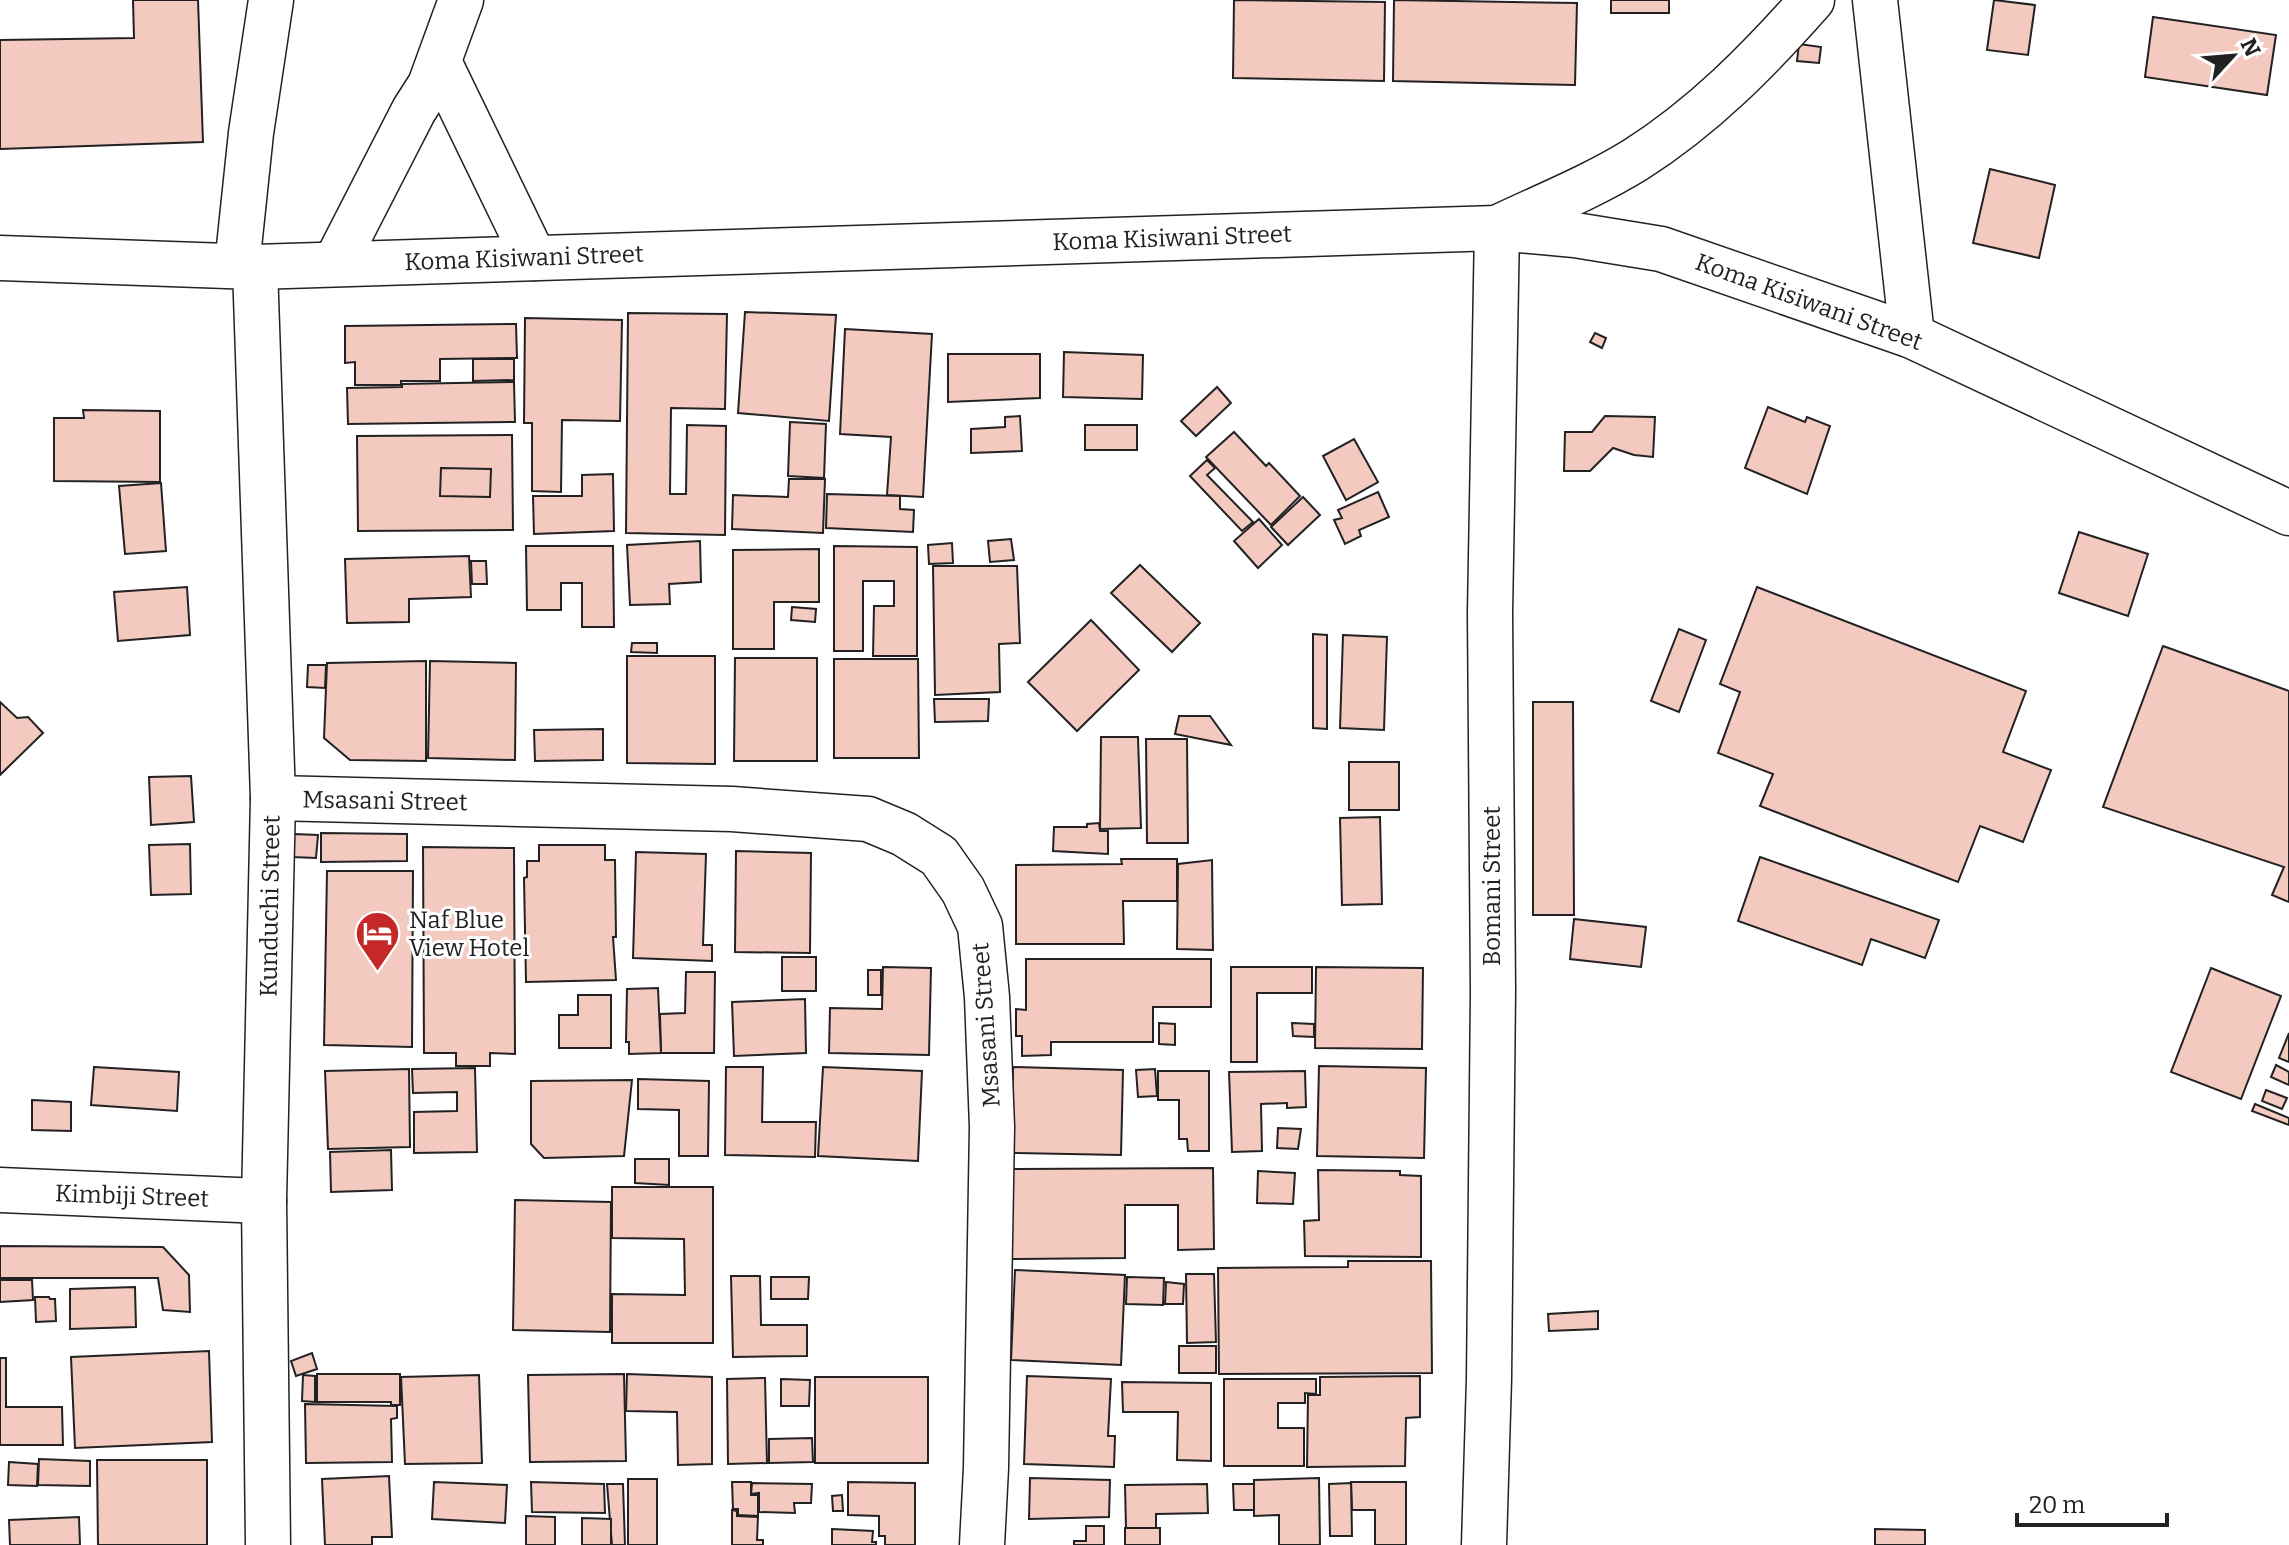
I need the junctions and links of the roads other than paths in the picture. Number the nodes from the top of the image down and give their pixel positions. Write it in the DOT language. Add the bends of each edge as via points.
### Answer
graph roads {
  1 [pos="271,0"];
  2 [pos="461,0"];
  3 [pos="1812,0"];
  4 [pos="1875,0"];
  5 [pos="440,64"];
  6 [pos="1497,228"];
  7 [pos="0,258"];
  8 [pos="534,258"];
  9 [pos="335,264"];
  10 [pos="246,266"];
  11 [pos="1912,336"];
  12 [pos="2289,513"];
  13 [pos="273,798"];
  14 [pos="0,1190"];
  15 [pos="264,1201"];
  16 [pos="268,1545"];
  17 [pos="982,1545"];
  18 [pos="1484,1545"];
  1 -- 10 [label="street, Kunduchi Street" via="251,133"];
  2 -- 5 [label="street"];
  3 -- 6 [label="street" via="1768,50 1667,138 1591,184"];
  4 -- 11 [label="street"];
  5 -- 8 [label="street"];
  5 -- 9 [label="street"];
  6 -- 8 [label="street, Koma Kisiwani Street"];
  6 -- 11 [label="street, Koma Kisiwani Street" via="1661,249"];
  6 -- 18 [label="street, Bomani Street"];
  7 -- 10 [label="street, Koma Kisiwani Street"];
  8 -- 9 [label="street, Koma Kisiwani Street"];
  9 -- 10 [label="street, Koma Kisiwani Street"];
  10 -- 13 [label="street, Kunduchi Street"];
  11 -- 12 [label="street, Koma Kisiwani Street"];
  13 -- 15 [label="street, Kunduchi Street"];
  13 -- 17 [label="street, Msasani Street" via="732,809 868,819 939,856 980,926 987,997 992,1127"];
  14 -- 15 [label="street, Kimbiji Street"];
  15 -- 16 [label="street, Kunduchi Street"];
}
